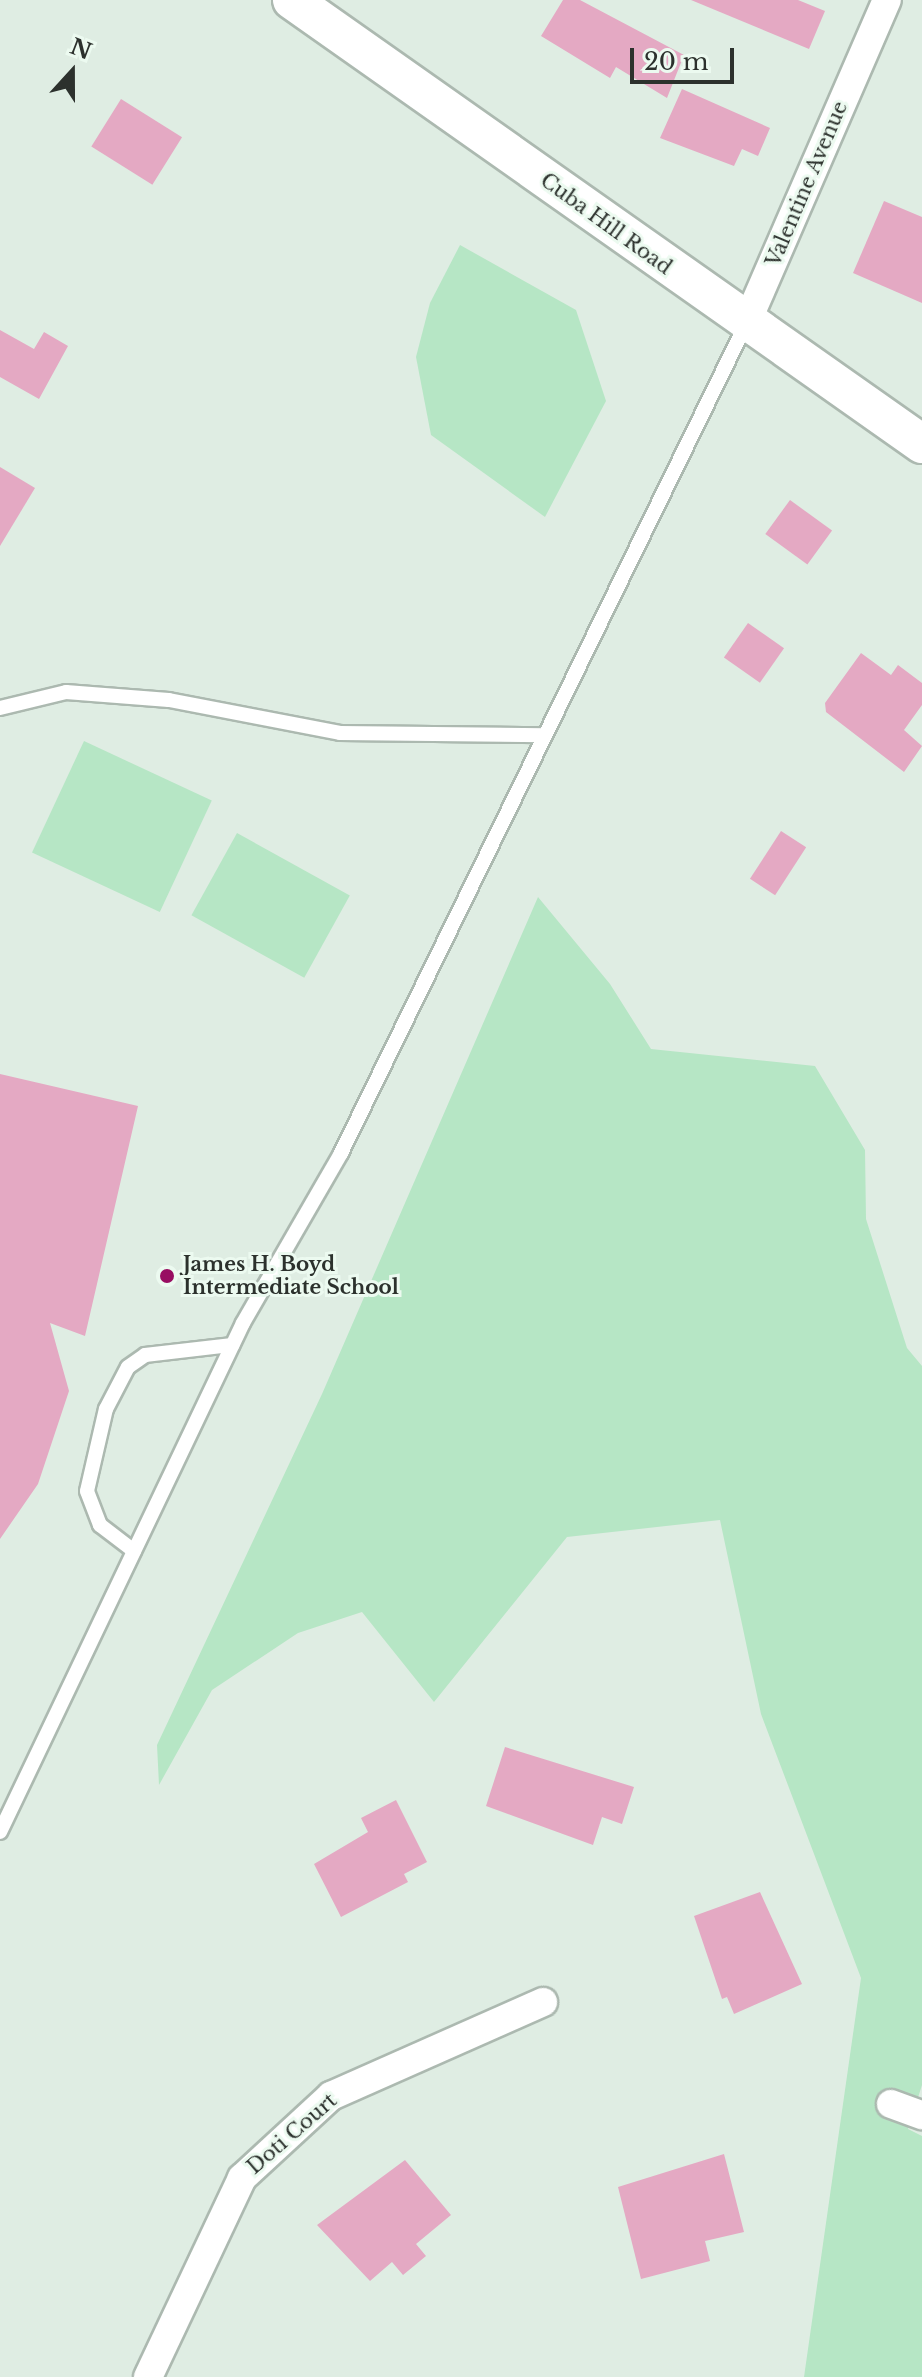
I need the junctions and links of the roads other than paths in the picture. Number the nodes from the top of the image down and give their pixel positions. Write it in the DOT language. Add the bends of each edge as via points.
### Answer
graph roads {
  1 [pos="887,0"];
  2 [pos="302,3"];
  3 [pos="746,324"];
  4 [pos="922,444"];
  5 [pos="0,708"];
  6 [pos="545,735"];
  7 [pos="232,1345"];
  8 [pos="134,1551"];
  9 [pos="0,1832"];
  10 [pos="543,2002"];
  11 [pos="891,2104"];
  12 [pos="922,2115"];
  13 [pos="148,2377"];
  1 -- 3 [label="street, Valentine Avenue"];
  2 -- 3 [label="main road, Cuba Hill Road"];
  3 -- 4 [label="main road, Cuba Hill Road"];
  3 -- 6 [label="lane"];
  5 -- 6 [label="lane" via="66,692 169,700 340,733"];
  6 -- 7 [label="lane" via="341,1153"];
  7 -- 8 [label="lane"];
  7 -- 8 [label="lane" via="145,1355 128,1367 106,1409 87,1491 100,1525"];
  8 -- 9 [label="lane"];
  10 -- 13 [label="street, Doti Court" via="331,2096 242,2178"];
  11 -- 12 [label="street"];
}
